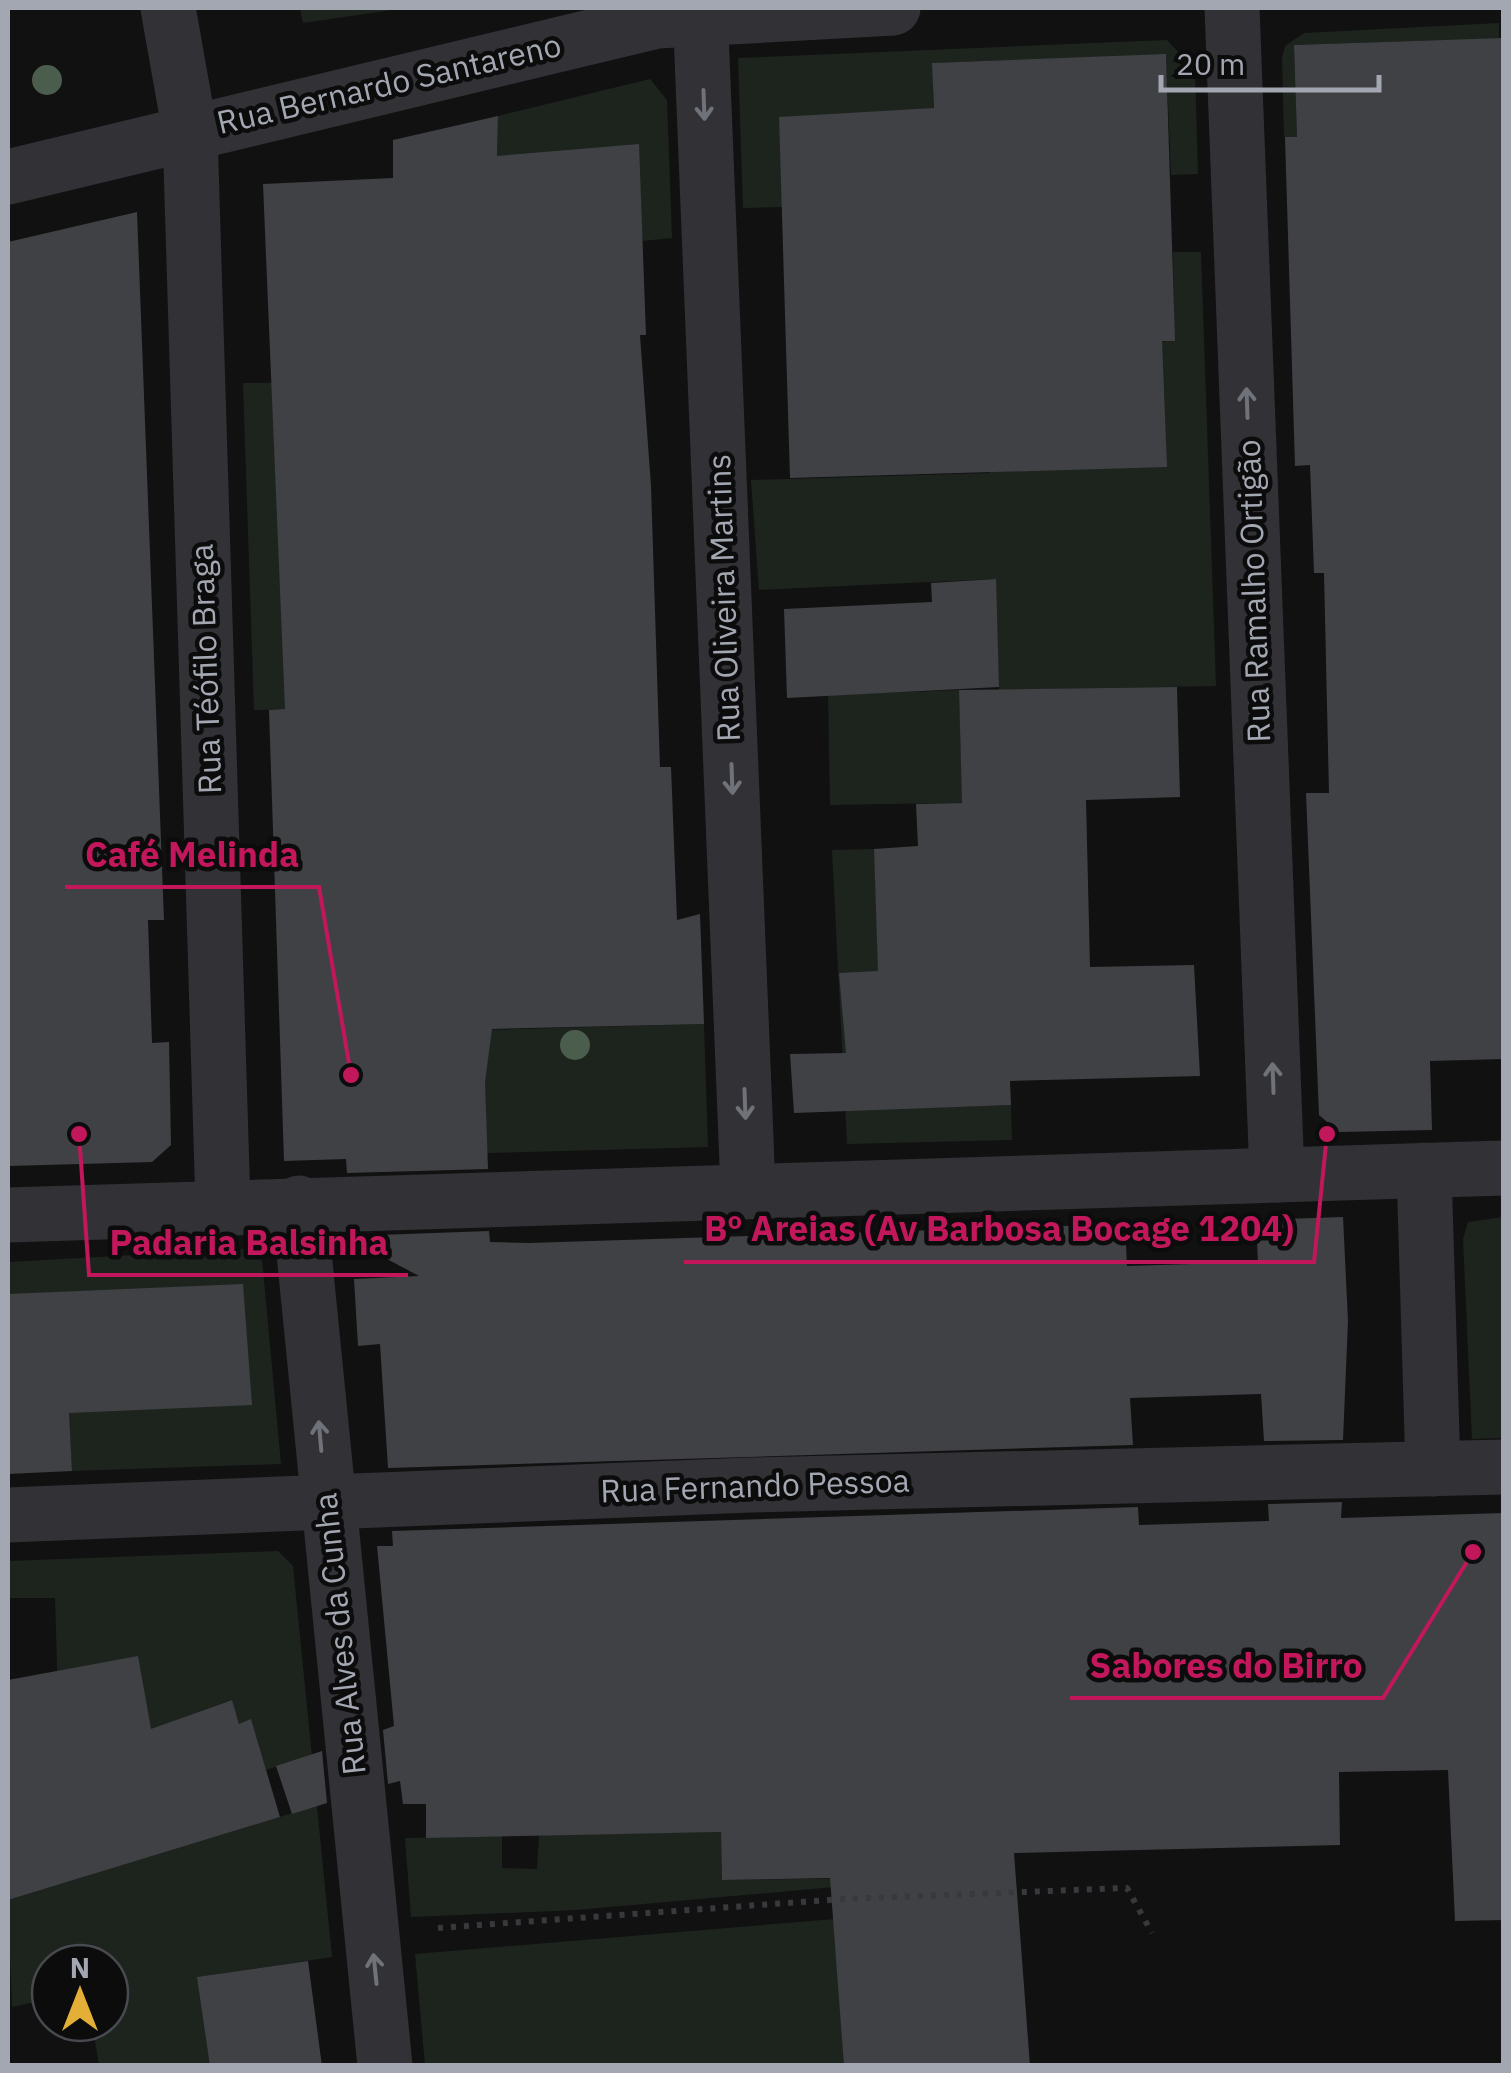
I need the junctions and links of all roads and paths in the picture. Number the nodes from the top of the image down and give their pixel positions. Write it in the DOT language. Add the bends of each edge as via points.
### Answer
graph roads {
  1 [pos="168,8"];
  2 [pos="892,8"];
  3 [pos="1232,8"];
  4 [pos="700,12"];
  5 [pos="190,132"];
  6 [pos="8,177"];
  7 [pos="1504,1168"];
  8 [pos="1424,1170"];
  9 [pos="1277,1175"];
  10 [pos="748,1188"];
  11 [pos="298,1203"];
  12 [pos="223,1205"];
  13 [pos="8,1215"];
  14 [pos="1504,1467"];
  15 [pos="1433,1469"];
  16 [pos="326,1503"];
  17 [pos="8,1515"];
  18 [pos="372,1933"];
  19 [pos="1152,1933"];
  20 [pos="386,2066"];
  1 -- 5 [label="street, Rua Téófilo Braga"];
  2 -- 4 [label="street, Rua Bernardo Santareno"];
  9 -- 3 [label="street, Rua Ramalho Ortigão, one-way"];
  4 -- 5 [label="street, Rua Bernardo Santareno"];
  4 -- 10 [label="street, Rua Oliveira Martins, one-way"];
  5 -- 6 [label="street, Rua Bernardo Santareno"];
  5 -- 12 [label="street, Rua Téófilo Braga"];
  7 -- 8 [label="street"];
  8 -- 9 [label="street"];
  8 -- 15 [label="street"];
  9 -- 10 [label="street"];
  10 -- 11 [label="street"];
  11 -- 12 [label="street"];
  16 -- 11 [label="street, Rua Alves da Cunha, one-way"];
  12 -- 13 [label="street"];
  14 -- 15 [label="street, Rua Fernando Pessoa"];
  15 -- 16 [label="street, Rua Fernando Pessoa" via="750,1484"];
  16 -- 17 [label="street, Rua Fernando Pessoa"];
  16 -- 18 [label="street, Rua Alves da Cunha"];
  18 -- 19 [label="path" via="843,1899 1127,1888"];
  20 -- 18 [label="street, Rua Alves da Cunha, one-way"];
}
